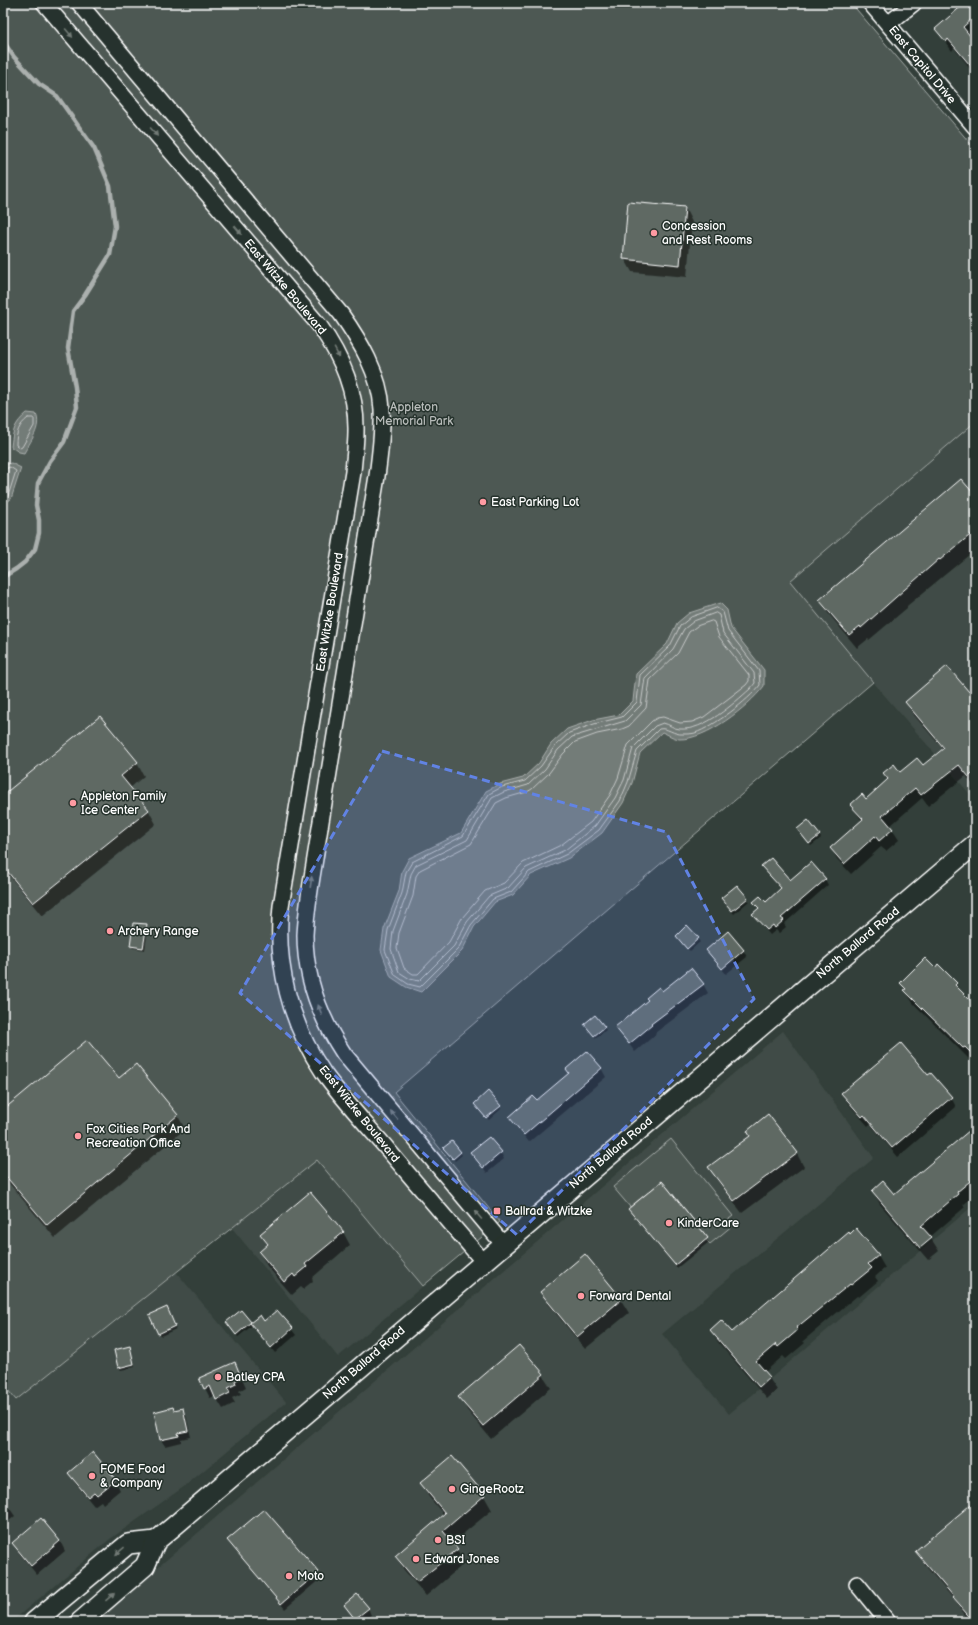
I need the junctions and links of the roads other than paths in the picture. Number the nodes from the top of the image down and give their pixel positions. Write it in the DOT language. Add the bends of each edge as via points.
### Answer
graph roads {
  1 [pos="44,3"];
  2 [pos="79,3"];
  3 [pos="870,3"];
  4 [pos="914,3"];
  5 [pos="888,24"];
  6 [pos="975,126"];
  7 [pos="975,844"];
  8 [pos="503,1244"];
  9 [pos="483,1261"];
  10 [pos="156,1542"];
  11 [pos="857,1584"];
  12 [pos="34,1622"];
  13 [pos="80,1622"];
  14 [pos="888,1622"];
  1 -- 9 [label="street, East Witzke Boulevard, one-way" via="319,326 332,343 348,380 356,418 353,472 281,906 279,925 283,973 289,1002 297,1023 324,1072"];
  8 -- 2 [label="street, East Witzke Boulevard, one-way" via="344,1054 330,1033 318,1007 306,952 312,877 381,444 382,407 373,373 359,340 341,314"];
  3 -- 5 [label="street, East Capitol Drive"];
  4 -- 5 [label="street"];
  5 -- 6 [label="street, East Capitol Drive"];
  7 -- 8 [label="main road, North Ballard Road"];
  8 -- 9 [label="main road, North Ballard Road"];
  9 -- 10 [label="main road, North Ballard Road"];
  10 -- 12 [label="main road, one-way" via="128,1544"];
  13 -- 10 [label="main road, North Ballard Road, one-way" via="145,1566"];
  11 -- 14 [label="street"];
}
